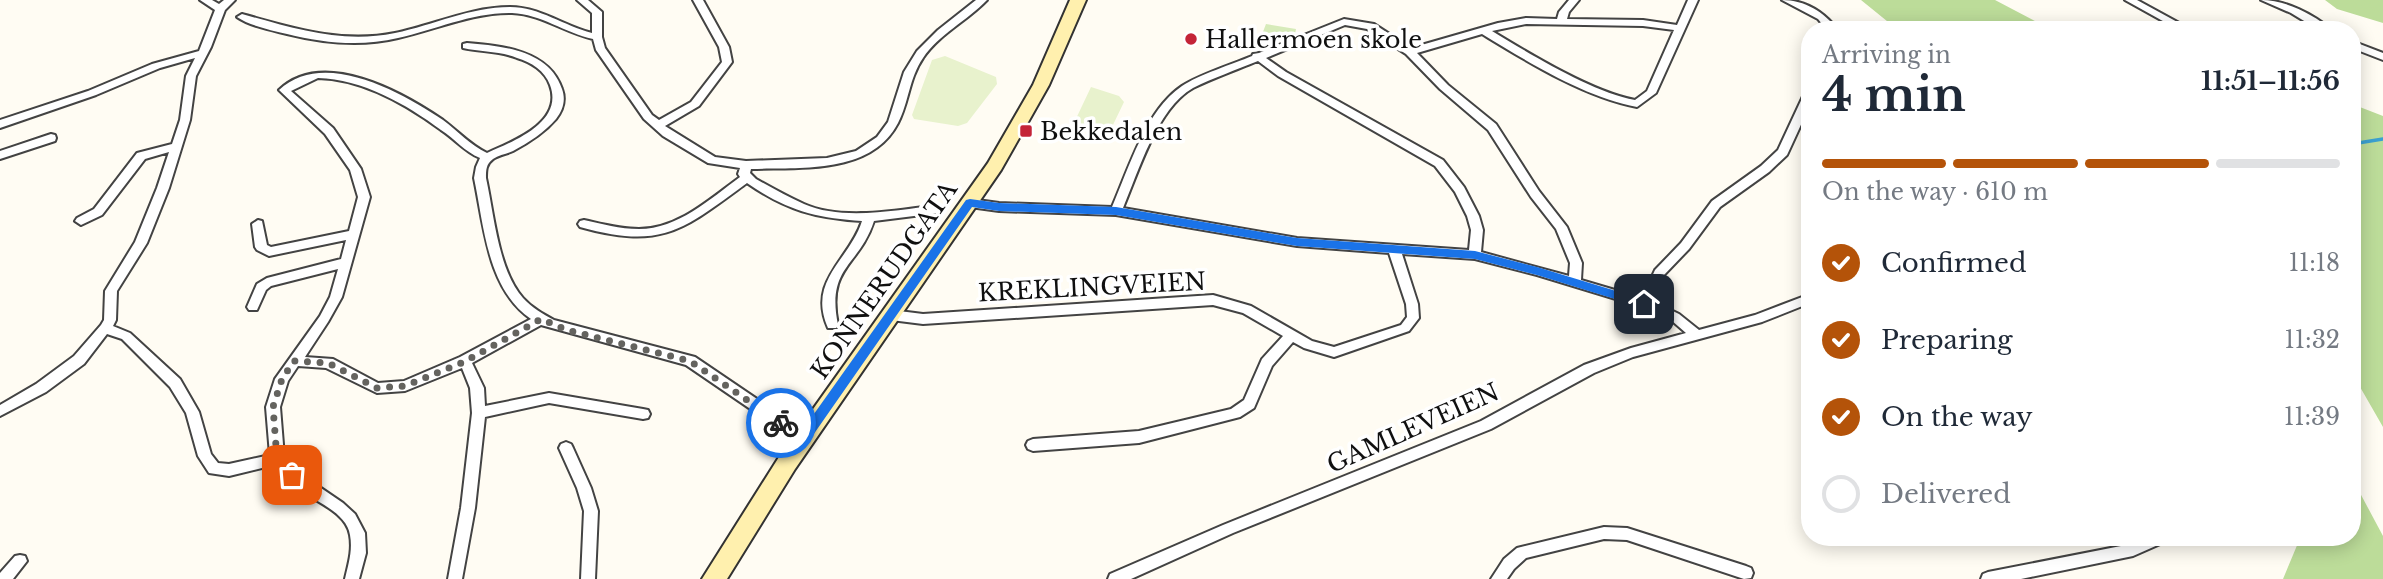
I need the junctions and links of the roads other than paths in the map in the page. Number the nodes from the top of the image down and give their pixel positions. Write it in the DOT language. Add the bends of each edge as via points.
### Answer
graph roads {
  1 [pos="205,0"];
  2 [pos="230,0"];
  3 [pos="698,0"];
  4 [pos="982,0"];
  5 [pos="1078,0"];
  6 [pos="1574,0"];
  7 [pos="1693,0"];
  8 [pos="1787,0"];
  9 [pos="2130,0"];
  10 [pos="2266,0"];
  11 [pos="587,2"];
  12 [pos="220,9"];
  13 [pos="242,17"];
  14 [pos="1562,20"];
  15 [pos="1825,21"];
  16 [pos="2170,21"];
  17 [pos="2311,21"];
  18 [pos="1680,28"];
  19 [pos="1483,30"];
  20 [pos="597,37"];
  21 [pos="467,46"];
  22 [pos="2361,48"];
  23 [pos="1410,52"];
  24 [pos="203,53"];
  25 [pos="1257,56"];
  26 [pos="2383,57"];
  27 [pos="284,90"];
  28 [pos="1801,112"];
  29 [pos="0,124"];
  30 [pos="657,126"];
  31 [pos="51,138"];
  32 [pos="177,146"];
  33 [pos="0,155"];
  34 [pos="488,157"];
  35 [pos="746,172"];
  36 [pos="970,203"];
  37 [pos="938,209"];
  38 [pos="1116,211"];
  39 [pos="870,217"];
  40 [pos="81,221"];
  41 [pos="258,224"];
  42 [pos="584,224"];
  43 [pos="355,234"];
  44 [pos="1395,249"];
  45 [pos="1475,255"];
  46 [pos="346,262"];
  47 [pos="1575,283"];
  48 [pos="1801,301"];
  49 [pos="1644,304"];
  50 [pos="253,307"];
  51 [pos="891,315"];
  52 [pos="541,319"];
  53 [pos="832,326"];
  54 [pos="105,328"];
  55 [pos="1292,335"];
  56 [pos="1696,335"];
  57 [pos="294,361"];
  58 [pos="464,362"];
  59 [pos="0,411"];
  60 [pos="479,413"];
  61 [pos="643,414"];
  62 [pos="807,435"];
  63 [pos="1033,444"];
  64 [pos="566,448"];
  65 [pos="277,459"];
  66 [pos="2142,546"];
  67 [pos="20,561"];
  68 [pos="1746,573"];
  69 [pos="586,578"];
  70 [pos="4,579"];
  71 [pos="352,579"];
  72 [pos="455,579"];
  73 [pos="714,579"];
  74 [pos="1115,579"];
  75 [pos="1499,579"];
  76 [pos="1988,579"];
  1 -- 12 [label="street"];
  2 -- 12 [label="street"];
  3 -- 30 [label="street" via="724,47 727,62 695,104"];
  4 -- 35 [label="street" via="921,53 909,72 892,121 876,145 841,160"];
  5 -- 36 [label="main road, KONNERUDGATA" via="1028,111"];
  6 -- 14 [label="street"];
  7 -- 18 [label="street"];
  8 -- 15 [label="street"];
  9 -- 16 [label="street"];
  10 -- 17 [label="street"];
  11 -- 20 [label="street" via="597,12"];
  12 -- 24 [label="street"];
  13 -- 20 [label="street" via="304,36 344,41 393,36 483,12 521,10"];
  14 -- 18 [label="street"];
  14 -- 19 [label="street" via="1526,21"];
  18 -- 19 [label="street" via="1651,93 1634,104 1562,73"];
  19 -- 23 [label="street"];
  20 -- 30 [label="street" via="614,72"];
  21 -- 34 [label="street" via="534,61 552,77 558,93 556,113 548,121"];
  22 -- 26 [label="street"];
  23 -- 25 [label="street" via="1382,32 1349,22"];
  23 -- 47 [label="street" via="1492,127 1561,227 1576,263"];
  24 -- 29 [label="street"];
  24 -- 32 [label="street" via="191,76"];
  25 -- 38 [label="street" via="1195,82 1174,97 1154,125"];
  25 -- 45 [label="street" via="1439,163 1473,216"];
  27 -- 34 [label="street" via="314,76 341,78 410,104 471,151"];
  27 -- 43 [label="street" via="329,131 355,169 364,197"];
  28 -- 49 [label="street" via="1783,152 1716,204 1659,273"];
  30 -- 35 [label="street" via="712,160"];
  31 -- 33 [label="street"];
  32 -- 40 [label="street" via="141,156 98,212"];
  32 -- 54 [label="street" via="149,228 111,291 110,320"];
  34 -- 52 [label="street" via="480,178 507,282 522,305"];
  35 -- 39 [label="street" via="813,212"];
  35 -- 42 [label="street" via="665,229 643,233"];
  36 -- 38 [label="street"];
  36 -- 51 [label="main road, KONNERUDGATA"];
  37 -- 39 [label="street"];
  38 -- 44 [label="street" via="1297,242"];
  39 -- 53 [label="street" via="864,235 832,284"];
  41 -- 43 [label="street" via="261,247 269,252"];
  43 -- 46 [label="street"];
  44 -- 45 [label="street"];
  44 -- 55 [label="street, KREKLINGVEIEN" via="1414,313 1409,324 1341,352 1318,350"];
  45 -- 47 [label="street"];
  46 -- 50 [label="street" via="267,283"];
  46 -- 57 [label="street" via="336,297"];
  47 -- 49 [label="street"];
  48 -- 56 [label="street, GAMLEVEIEN"];
  49 -- 56 [label="street" via="1675,317"];
  51 -- 55 [label="street, KREKLINGVEIEN" via="913,320 1213,300 1247,309"];
  51 -- 62 [label="main road, KONNERUDGATA"];
  52 -- 58 [label="street"];
  52 -- 62 [label="street" via="567,330 690,361 786,426"];
  54 -- 59 [label="street" via="79,360"];
  54 -- 65 [label="street" via="126,336 175,383 192,412 205,456 214,469"];
  55 -- 63 [label="street" via="1267,363 1249,404 1235,413 1139,437"];
  56 -- 74 [label="street, GAMLEVEIEN" via="1589,369 1486,425 1228,528"];
  57 -- 58 [label="street" via="328,363 377,388 405,386"];
  57 -- 65 [label="street" via="273,407"];
  58 -- 60 [label="street" via="477,388"];
  60 -- 61 [label="street" via="549,398"];
  60 -- 72 [label="street"];
  62 -- 73 [label="main road, KONNERUDGATA"];
  64 -- 69 [label="street" via="591,511"];
  65 -- 71 [label="street" via="355,522 359,540"];
  66 -- 76 [label="street"];
  67 -- 70 [label="street"];
  68 -- 75 [label="street" via="1627,534 1604,533 1522,553"];
}
